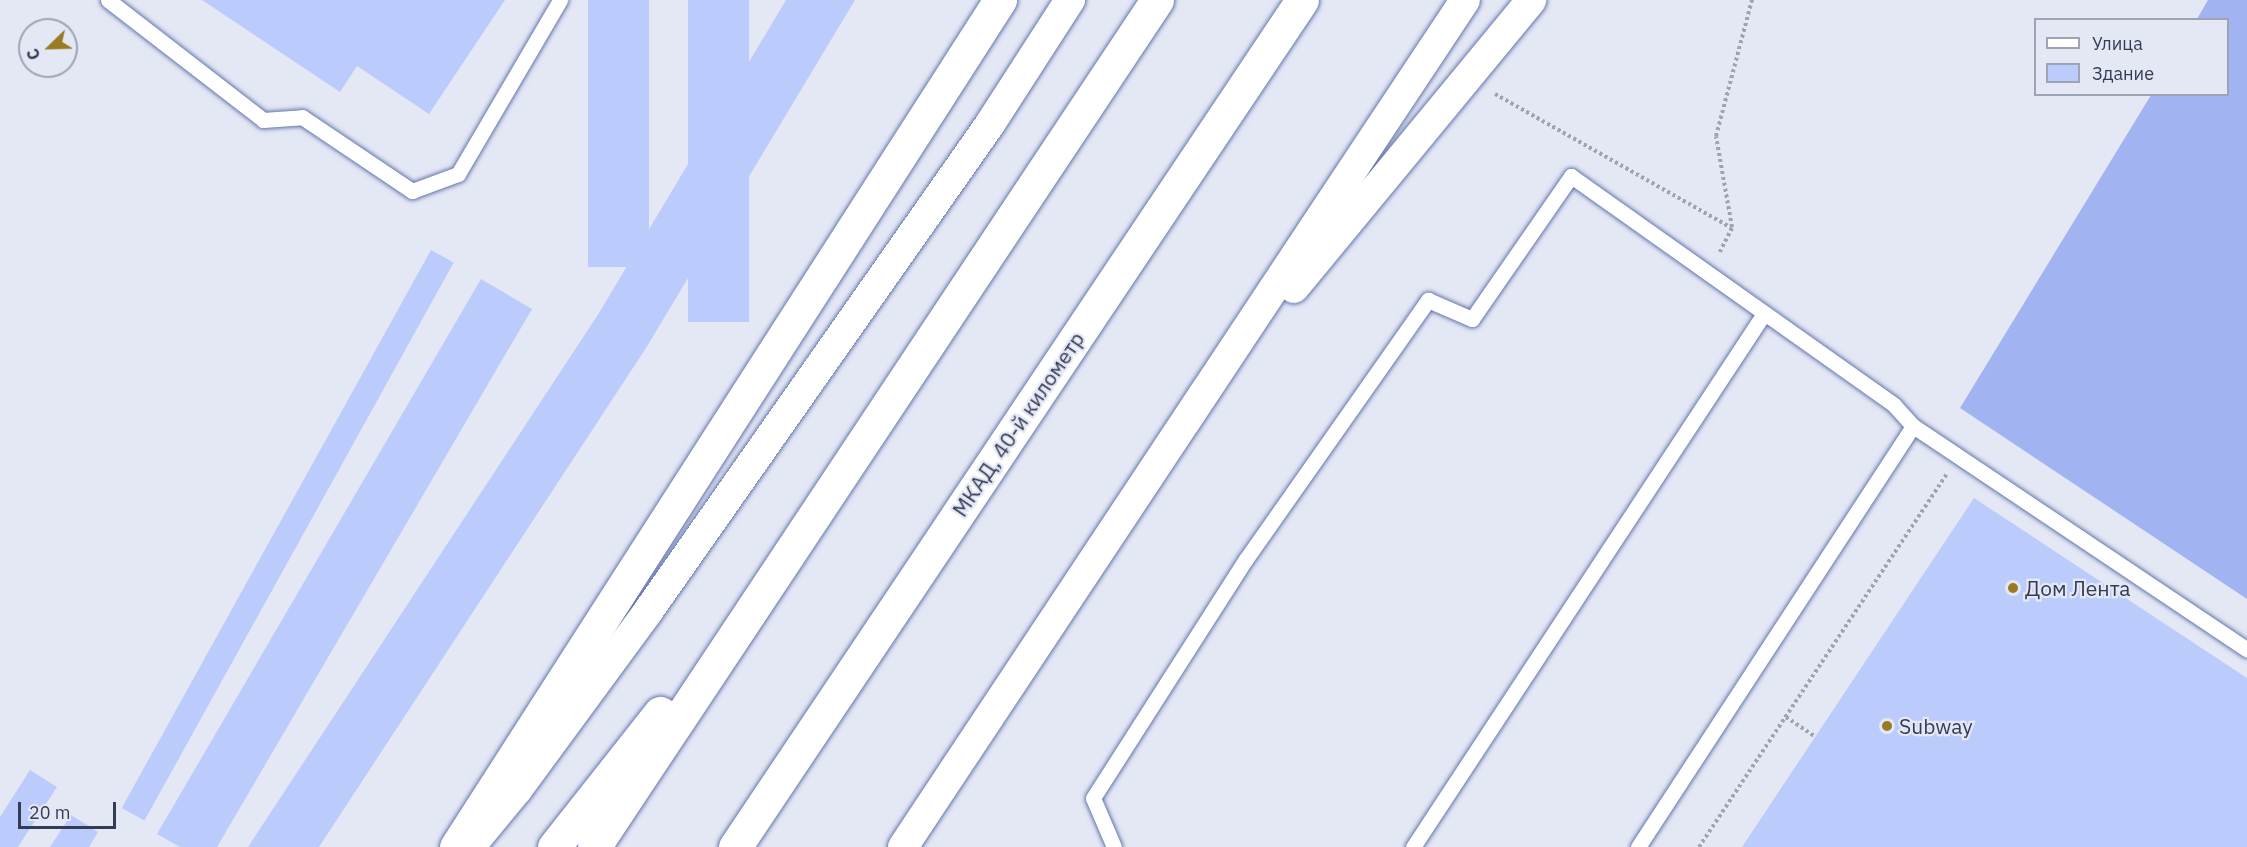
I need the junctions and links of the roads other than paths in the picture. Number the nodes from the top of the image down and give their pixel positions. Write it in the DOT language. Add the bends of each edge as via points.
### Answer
graph roads {
  1 [pos="108,0"];
  2 [pos="560,0"];
  3 [pos="1000,0"];
  4 [pos="1070,0"];
  5 [pos="1157,0"];
  6 [pos="1302,0"];
  7 [pos="1465,0"];
  8 [pos="1531,0"];
  9 [pos="1763,315"];
  10 [pos="1189,415"];
  11 [pos="1913,426"];
  12 [pos="801,536"];
  13 [pos="2247,650"];
  14 [pos="456,847"];
  15 [pos="470,847"];
  16 [pos="554,847"];
  17 [pos="594,847"];
  18 [pos="735,847"];
  19 [pos="903,847"];
  20 [pos="1114,847"];
  21 [pos="1413,847"];
  22 [pos="1638,847"];
  1 -- 2 [label="lane" via="263,120 302,117 412,191 458,174"];
  3 -- 14 [label="main road"];
  4 -- 15 [label="street" via="990,124 649,610 517,790"];
  5 -- 12 [label="main road"];
  6 -- 18 [label="main road, МКАД, 40-й километр"];
  7 -- 10 [label="street"];
  8 -- 10 [label="street"];
  9 -- 11 [label="lane" via="1894,405"];
  9 -- 20 [label="lane" via="1571,176 1472,319 1428,300 1246,559 1093,798"];
  9 -- 21 [label="lane"];
  10 -- 19 [label="street"];
  11 -- 13 [label="lane"];
  11 -- 22 [label="lane"];
  12 -- 16 [label="main road"];
  12 -- 17 [label="main road"];
}
